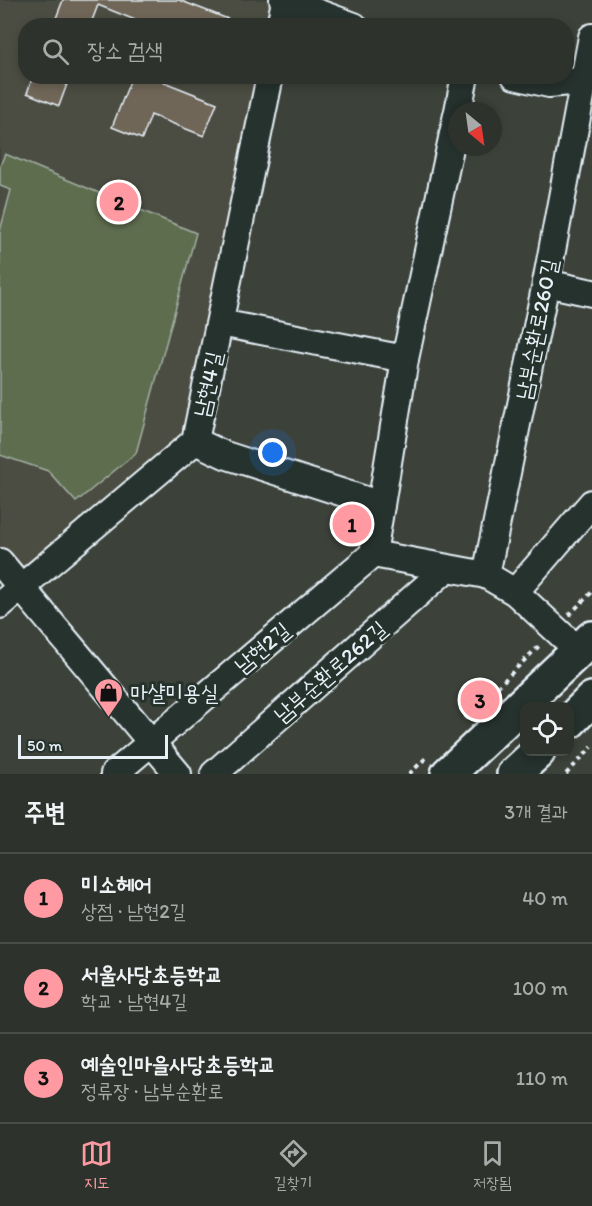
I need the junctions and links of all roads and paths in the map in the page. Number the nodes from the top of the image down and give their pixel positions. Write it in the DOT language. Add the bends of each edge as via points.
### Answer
graph roads {
  1 [pos="283,9"];
  2 [pos="321,18"];
  3 [pos="592,37"];
  4 [pos="588,81"];
  5 [pos="268,84"];
  6 [pos="463,84"];
  7 [pos="460,102"];
  8 [pos="449,156"];
  9 [pos="546,283"];
  10 [pos="592,293"];
  11 [pos="220,323"];
  12 [pos="405,359"];
  13 [pos="195,441"];
  14 [pos="592,503"];
  15 [pos="381,505"];
  16 [pos="374,554"];
  17 [pos="0,562"];
  18 [pos="446,569"];
  19 [pos="486,575"];
  20 [pos="21,585"];
  21 [pos="515,592"];
  22 [pos="592,592"];
  23 [pos="0,605"];
  24 [pos="580,673"];
  25 [pos="458,726"];
  26 [pos="151,741"];
  27 [pos="592,747"];
  28 [pos="534,756"];
  29 [pos="441,762"];
  30 [pos="114,774"];
  31 [pos="178,774"];
  32 [pos="214,774"];
  33 [pos="409,774"];
  34 [pos="514,774"];
  35 [pos="566,774"];
  1 -- 2 [label="street"];
  3 -- 4 [label="street, 남부순환로260길"];
  4 -- 9 [label="street, 남부순환로260길"];
  5 -- 11 [label="street, 남현4길"];
  6 -- 7 [label="street"];
  8 -- 12 [label="street"];
  9 -- 10 [label="street"];
  9 -- 19 [label="street, 남부순환로260길"];
  11 -- 12 [label="street"];
  11 -- 13 [label="street, 남현4길"];
  12 -- 15 [label="street"];
  13 -- 15 [label="street" via="225,455"];
  13 -- 20 [label="street, 남현4길"];
  14 -- 21 [label="street"];
  15 -- 16 [label="street"];
  16 -- 18 [label="street"];
  16 -- 26 [label="street, 남현2길"];
  17 -- 20 [label="street"];
  18 -- 19 [label="street"];
  18 -- 32 [label="street, 남부순환로262길"];
  19 -- 21 [label="street"];
  20 -- 23 [label="street, 남현4길"];
  20 -- 26 [label="street"];
  21 -- 24 [label="street"];
  22 -- 24 [label="path"];
  24 -- 25 [label="path"];
  24 -- 29 [label="main road"];
  26 -- 30 [label="street, 남현2길"];
  26 -- 31 [label="street"];
  27 -- 35 [label="path"];
  28 -- 34 [label="main road"];
  29 -- 33 [label="path"];
}
